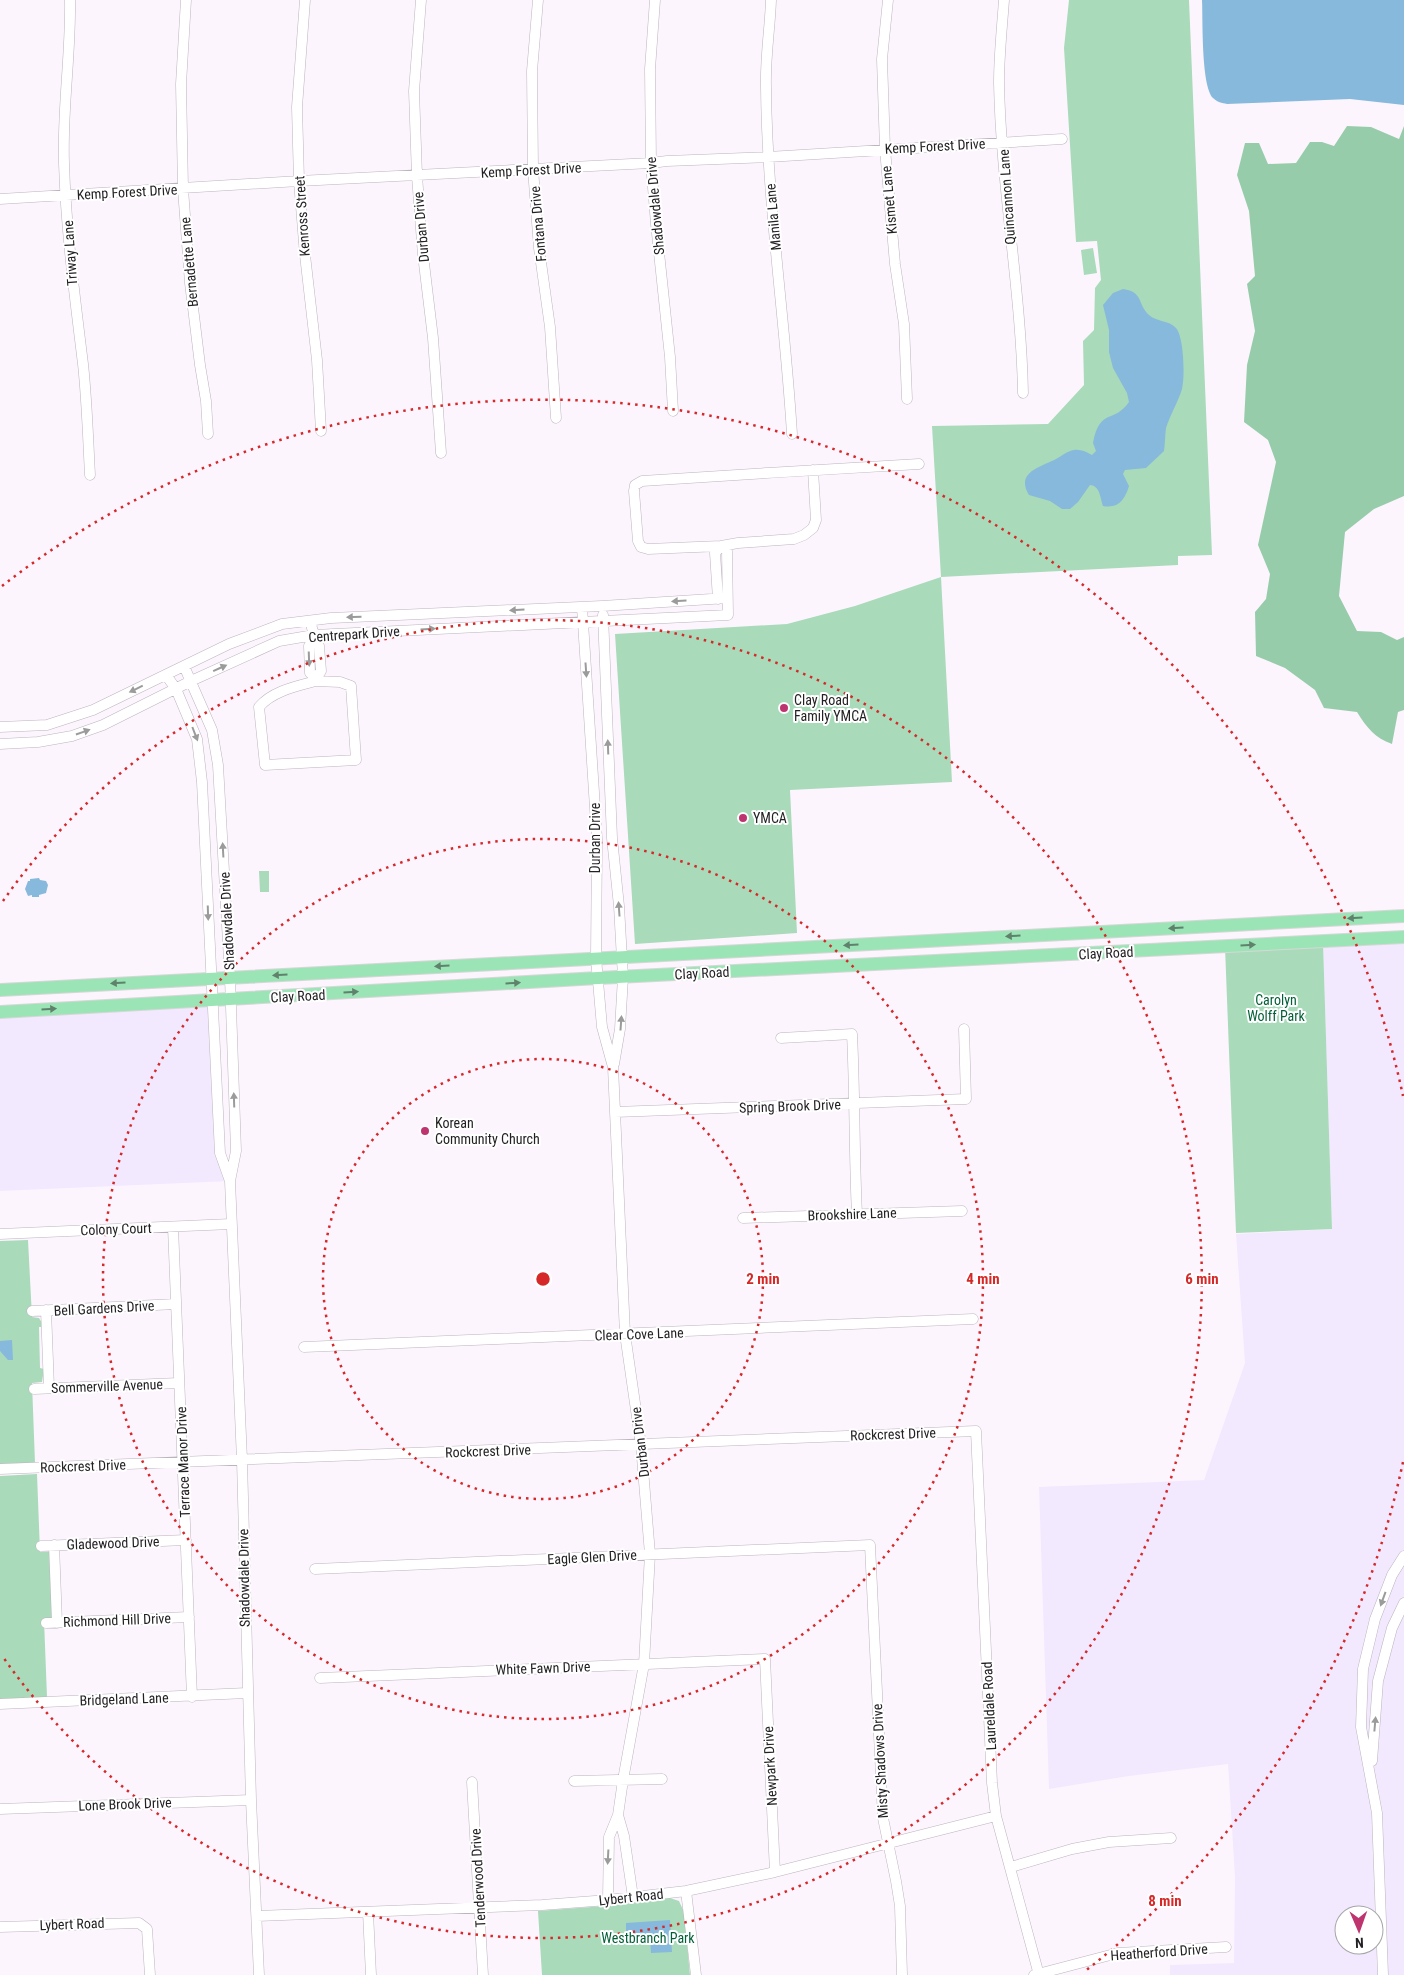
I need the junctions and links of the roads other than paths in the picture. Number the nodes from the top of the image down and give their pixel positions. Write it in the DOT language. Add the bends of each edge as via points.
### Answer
graph roads {
  1 [pos="70,0"];
  2 [pos="186,0"];
  3 [pos="305,0"];
  4 [pos="421,0"];
  5 [pos="538,0"];
  6 [pos="655,0"];
  7 [pos="771,0"];
  8 [pos="888,0"];
  9 [pos="1004,0"];
  10 [pos="1062,139"];
  11 [pos="1003,142"];
  12 [pos="885,149"];
  13 [pos="768,157"];
  14 [pos="651,163"];
  15 [pos="533,169"];
  16 [pos="417,176"];
  17 [pos="299,181"];
  18 [pos="183,189"];
  19 [pos="66,195"];
  20 [pos="0,199"];
  21 [pos="1023,393"];
  22 [pos="907,399"];
  23 [pos="674,411"];
  24 [pos="556,418"];
  25 [pos="321,431"];
  26 [pos="208,434"];
  27 [pos="792,434"];
  28 [pos="441,453"];
  29 [pos="919,464"];
  30 [pos="813,470"];
  31 [pos="90,474"];
  32 [pos="721,546"];
  33 [pos="727,570"];
  34 [pos="716,571"];
  35 [pos="722,599"];
  36 [pos="602,606"];
  37 [pos="582,607"];
  38 [pos="450,614"];
  39 [pos="603,620"];
  40 [pos="310,621"];
  41 [pos="583,622"];
  42 [pos="451,628"];
  43 [pos="314,637"];
  44 [pos="184,666"];
  45 [pos="166,675"];
  46 [pos="316,680"];
  47 [pos="191,681"];
  48 [pos="176,689"];
  49 [pos="56,722"];
  50 [pos="0,727"];
  51 [pos="60,738"];
  52 [pos="0,744"];
  53 [pos="221,819"];
  54 [pos="204,820"];
  55 [pos="1404,916"];
  56 [pos="1211,926"];
  57 [pos="1078,933"];
  58 [pos="1404,938"];
  59 [pos="933,940"];
  60 [pos="1212,947"];
  61 [pos="776,949"];
  62 [pos="1081,955"];
  63 [pos="596,958"];
  64 [pos="622,958"];
  65 [pos="934,962"];
  66 [pos="464,965"];
  67 [pos="776,970"];
  68 [pos="623,977"];
  69 [pos="210,978"];
  70 [pos="230,978"];
  71 [pos="598,978"];
  72 [pos="464,986"];
  73 [pos="0,990"];
  74 [pos="231,999"];
  75 [pos="212,1000"];
  76 [pos="0,1012"];
  77 [pos="964,1029"];
  78 [pos="781,1038"];
  79 [pos="613,1067"];
  80 [pos="855,1104"];
  81 [pos="614,1112"];
  82 [pos="230,1182"];
  83 [pos="962,1211"];
  84 [pos="857,1214"];
  85 [pos="742,1218"];
  86 [pos="231,1224"];
  87 [pos="173,1227"];
  88 [pos="0,1234"];
  89 [pos="176,1304"];
  90 [pos="46,1310"];
  91 [pos="32,1311"];
  92 [pos="973,1319"];
  93 [pos="625,1334"];
  94 [pos="304,1347"];
  95 [pos="180,1383"];
  96 [pos="49,1388"];
  97 [pos="34,1389"];
  98 [pos="976,1431"];
  99 [pos="641,1445"];
  100 [pos="242,1460"];
  101 [pos="183,1462"];
  102 [pos="0,1469"];
  103 [pos="186,1540"];
  104 [pos="54,1545"];
  105 [pos="870,1545"];
  106 [pos="41,1546"];
  107 [pos="650,1554"];
  108 [pos="1404,1556"];
  109 [pos="315,1569"];
  110 [pos="1404,1603"];
  111 [pos="188,1617"];
  112 [pos="46,1623"];
  113 [pos="57,1623"];
  114 [pos="765,1659"];
  115 [pos="644,1664"];
  116 [pos="320,1678"];
  117 [pos="247,1693"];
  118 [pos="192,1697"];
  119 [pos="0,1704"];
  120 [pos="1371,1772"];
  121 [pos="662,1779"];
  122 [pos="623,1780"];
  123 [pos="574,1781"];
  124 [pos="472,1782"];
  125 [pos="251,1800"];
  126 [pos="0,1809"];
  127 [pos="618,1815"];
  128 [pos="996,1816"];
  129 [pos="1171,1838"];
  130 [pos="888,1843"];
  131 [pos="1011,1867"];
  132 [pos="775,1872"];
  133 [pos="686,1891"];
  134 [pos="633,1897"];
  135 [pos="608,1900"];
  136 [pos="480,1907"];
  137 [pos="368,1912"];
  138 [pos="257,1916"];
  139 [pos="0,1927"];
  140 [pos="1226,1947"];
  141 [pos="150,1975"];
  142 [pos="259,1975"];
  143 [pos="371,1975"];
  144 [pos="483,1975"];
  145 [pos="696,1975"];
  146 [pos="902,1975"];
  147 [pos="1037,1975"];
  148 [pos="1383,1975"];
  1 -- 19 [label="street, Triway Lane" via="63,126"];
  2 -- 18 [label="street, Bernadette Lane" via="181,84"];
  3 -- 17 [label="street, Kenross Street" via="297,107"];
  4 -- 16 [label="street, Durban Drive" via="414,91"];
  5 -- 15 [label="street, Fontana Drive" via="532,71"];
  6 -- 14 [label="street, Shadowdale Drive" via="650,69"];
  7 -- 13 [label="street, Manila Lane" via="766,85"];
  8 -- 12 [label="street, Kismet Lane" via="882,59"];
  9 -- 11 [label="street, Quincannon Lane" via="999,84"];
  10 -- 11 [label="street, Kemp Forest Drive"];
  11 -- 12 [label="street, Kemp Forest Drive"];
  11 -- 21 [label="street, Quincannon Lane" via="1022,346"];
  12 -- 13 [label="street, Kemp Forest Drive"];
  12 -- 22 [label="street, Kismet Lane" via="904,324"];
  13 -- 14 [label="street, Kemp Forest Drive"];
  13 -- 27 [label="street, Manila Lane"];
  14 -- 15 [label="street, Kemp Forest Drive"];
  14 -- 23 [label="street, Shadowdale Drive"];
  15 -- 16 [label="street, Kemp Forest Drive"];
  15 -- 24 [label="street, Fontana Drive"];
  16 -- 17 [label="street, Kemp Forest Drive"];
  16 -- 28 [label="street, Durban Drive"];
  17 -- 18 [label="street, Kemp Forest Drive"];
  17 -- 25 [label="street, Kenross Street"];
  18 -- 19 [label="street, Kemp Forest Drive"];
  18 -- 26 [label="street, Bernadette Lane" via="192,302"];
  19 -- 20 [label="street, Kemp Forest Drive"];
  19 -- 31 [label="street, Triway Lane"];
  29 -- 30 [label="street"];
  30 -- 32 [label="street" via="816,520 809,532 794,539"];
  30 -- 32 [label="street" via="642,481 635,485 636,525 641,547"];
  32 -- 33 [label="street" via="727,552"];
  32 -- 34 [label="street" via="714,553"];
  33 -- 34 [label="street"];
  33 -- 35 [label="street"];
  34 -- 35 [label="street"];
  35 -- 36 [label="street, Centrepark Drive, one-way"];
  35 -- 39 [label="street, Centrepark Drive" via="728,615"];
  36 -- 37 [label="street, Centrepark Drive"];
  36 -- 39 [label="street, Durban Drive"];
  37 -- 38 [label="street, Centrepark Drive, one-way"];
  37 -- 41 [label="street, Durban Drive"];
  38 -- 40 [label="street, Centrepark Drive, one-way"];
  38 -- 42 [label="street"];
  39 -- 41 [label="street, Centrepark Drive"];
  64 -- 39 [label="street, Durban Drive, one-way" via="612,838"];
  40 -- 43 [label="street"];
  40 -- 44 [label="street, Centrepark Drive" via="282,624"];
  41 -- 42 [label="street, Centrepark Drive"];
  41 -- 63 [label="street, Durban Drive, one-way" via="597,839"];
  43 -- 42 [label="street, Centrepark Drive, one-way"];
  43 -- 46 [label="street" via="309,646 310,672"];
  47 -- 43 [label="street, Centrepark Drive, one-way" via="279,642"];
  44 -- 45 [label="street, Centrepark Drive"];
  44 -- 47 [label="street, Shadowdale Drive"];
  45 -- 48 [label="street, Shadowdale Drive"];
  45 -- 49 [label="street, Centrepark Drive, one-way" via="93,710"];
  46 -- 46 [label="street" via="265,699 259,707 265,765 356,760 351,686"];
  47 -- 48 [label="street, Centrepark Drive"];
  47 -- 53 [label="street, Shadowdale Drive" via="212,730"];
  51 -- 48 [label="street, Centrepark Drive, one-way" via="104,725"];
  48 -- 54 [label="street, Shadowdale Drive, one-way" via="197,739"];
  49 -- 50 [label="street, Centrepark Drive"];
  49 -- 51 [label="street"];
  51 -- 52 [label="street, Centrepark Drive"];
  53 -- 54 [label="street"];
  70 -- 53 [label="street, Shadowdale Drive, one-way"];
  54 -- 69 [label="street, Shadowdale Drive, one-way"];
  55 -- 56 [label="main road, Clay Road, one-way"];
  56 -- 57 [label="main road, Clay Road, one-way"];
  56 -- 60 [label="main road"];
  57 -- 59 [label="main road, Clay Road, one-way"];
  57 -- 62 [label="main road"];
  60 -- 58 [label="main road, Clay Road, one-way"];
  59 -- 61 [label="main road, Clay Road, one-way"];
  59 -- 65 [label="main road"];
  60 -- 62 [label="main road, Clay Road"];
  61 -- 64 [label="main road, Clay Road"];
  61 -- 67 [label="main road"];
  62 -- 65 [label="main road, Clay Road"];
  63 -- 64 [label="main road, Clay Road"];
  63 -- 66 [label="main road, Clay Road"];
  63 -- 71 [label="street, Durban Drive"];
  64 -- 68 [label="street, Durban Drive"];
  65 -- 67 [label="main road, Clay Road"];
  66 -- 70 [label="main road, Clay Road, one-way"];
  66 -- 72 [label="main road"];
  67 -- 68 [label="main road, Clay Road"];
  68 -- 71 [label="main road, Clay Road"];
  79 -- 68 [label="street, Durban Drive, one-way" via="620,1029"];
  69 -- 70 [label="main road, Clay Road"];
  69 -- 73 [label="main road, Clay Road, one-way"];
  69 -- 75 [label="street, Shadowdale Drive"];
  70 -- 74 [label="street, Shadowdale Drive"];
  72 -- 71 [label="main road, Clay Road, one-way"];
  71 -- 79 [label="street, Durban Drive" via="602,1027"];
  74 -- 72 [label="main road, Clay Road, one-way"];
  74 -- 75 [label="main road, Clay Road"];
  82 -- 74 [label="street, Shadowdale Drive, one-way" via="236,1151"];
  76 -- 75 [label="main road, Clay Road, one-way"];
  75 -- 82 [label="street, Shadowdale Drive" via="220,1153"];
  77 -- 80 [label="street, Spring Brook Drive" via="966,1099"];
  78 -- 80 [label="street" via="852,1034"];
  79 -- 81 [label="street, Durban Drive"];
  80 -- 81 [label="street, Spring Brook Drive"];
  80 -- 84 [label="street"];
  81 -- 93 [label="street, Durban Drive"];
  82 -- 86 [label="street, Shadowdale Drive"];
  83 -- 84 [label="street, Brookshire Lane"];
  84 -- 85 [label="street, Brookshire Lane"];
  86 -- 87 [label="street, Colony Court"];
  86 -- 100 [label="street, Shadowdale Drive"];
  87 -- 88 [label="street, Colony Court"];
  87 -- 89 [label="street, Terrace Manor Drive"];
  89 -- 90 [label="street, Bell Gardens Drive"];
  89 -- 95 [label="street, Terrace Manor Drive"];
  90 -- 91 [label="street, Bell Gardens Drive"];
  90 -- 96 [label="street"];
  92 -- 93 [label="street, Clear Cove Lane"];
  93 -- 94 [label="street, Clear Cove Lane"];
  93 -- 99 [label="street, Durban Drive"];
  95 -- 96 [label="street, Sommerville Avenue"];
  95 -- 101 [label="street, Terrace Manor Drive"];
  96 -- 97 [label="street, Sommerville Avenue"];
  98 -- 99 [label="street, Rockcrest Drive"];
  98 -- 128 [label="street, Laureldale Road"];
  99 -- 100 [label="street, Rockcrest Drive"];
  99 -- 107 [label="street, Durban Drive"];
  100 -- 101 [label="street, Rockcrest Drive"];
  100 -- 117 [label="street, Shadowdale Drive"];
  101 -- 102 [label="street, Rockcrest Drive"];
  101 -- 103 [label="street, Terrace Manor Drive"];
  103 -- 104 [label="street, Gladewood Drive"];
  103 -- 111 [label="street, Terrace Manor Drive"];
  104 -- 106 [label="street, Gladewood Drive"];
  104 -- 113 [label="street"];
  105 -- 107 [label="street, Eagle Glen Drive"];
  105 -- 130 [label="street, Misty Shadows Drive" via="882,1818"];
  107 -- 109 [label="street, Eagle Glen Drive"];
  107 -- 115 [label="street, Durban Drive"];
  108 -- 120 [label="street, one-way" via="1392,1575 1375,1619 1363,1668 1361,1727"];
  120 -- 110 [label="street, one-way" via="1378,1681 1392,1628"];
  111 -- 113 [label="street, Richmond Hill Drive"];
  111 -- 118 [label="street, Terrace Manor Drive"];
  112 -- 113 [label="street, Richmond Hill Drive"];
  114 -- 115 [label="street, White Fawn Drive"];
  114 -- 132 [label="street, Newpark Drive"];
  115 -- 116 [label="street, White Fawn Drive"];
  115 -- 122 [label="street, Durban Drive"];
  117 -- 118 [label="street, Bridgeland Lane"];
  117 -- 125 [label="street, Shadowdale Drive"];
  118 -- 119 [label="street, Bridgeland Lane"];
  120 -- 148 [label="street" via="1377,1813"];
  121 -- 122 [label="street"];
  122 -- 123 [label="street"];
  122 -- 127 [label="street, Durban Drive"];
  124 -- 136 [label="street, Tenderwood Drive"];
  125 -- 126 [label="street, Lone Brook Drive"];
  125 -- 138 [label="street, Shadowdale Drive"];
  127 -- 134 [label="street, Durban Drive"];
  127 -- 135 [label="street, Durban Drive, one-way" via="609,1837"];
  128 -- 130 [label="street, Lybert Road"];
  128 -- 131 [label="street, Laureldale Road"];
  129 -- 131 [label="street" via="1072,1849"];
  130 -- 132 [label="street, Lybert Road"];
  130 -- 146 [label="street, Misty Shadows Drive" via="900,1906"];
  131 -- 147 [label="street, Laureldale Road"];
  132 -- 133 [label="street, Lybert Road"];
  133 -- 134 [label="street, Lybert Road"];
  133 -- 145 [label="street"];
  134 -- 135 [label="street, Lybert Road"];
  135 -- 136 [label="street, Lybert Road"];
  136 -- 137 [label="street, Lybert Road"];
  136 -- 144 [label="street, Tenderwood Drive"];
  137 -- 138 [label="street, Lybert Road"];
  137 -- 143 [label="street"];
  138 -- 142 [label="street, Shadowdale Drive"];
  139 -- 141 [label="street, Lybert Road" via="132,1922 144,1925 148,1937"];
  140 -- 147 [label="street, Heatherford Drive" via="1118,1953"];
}
